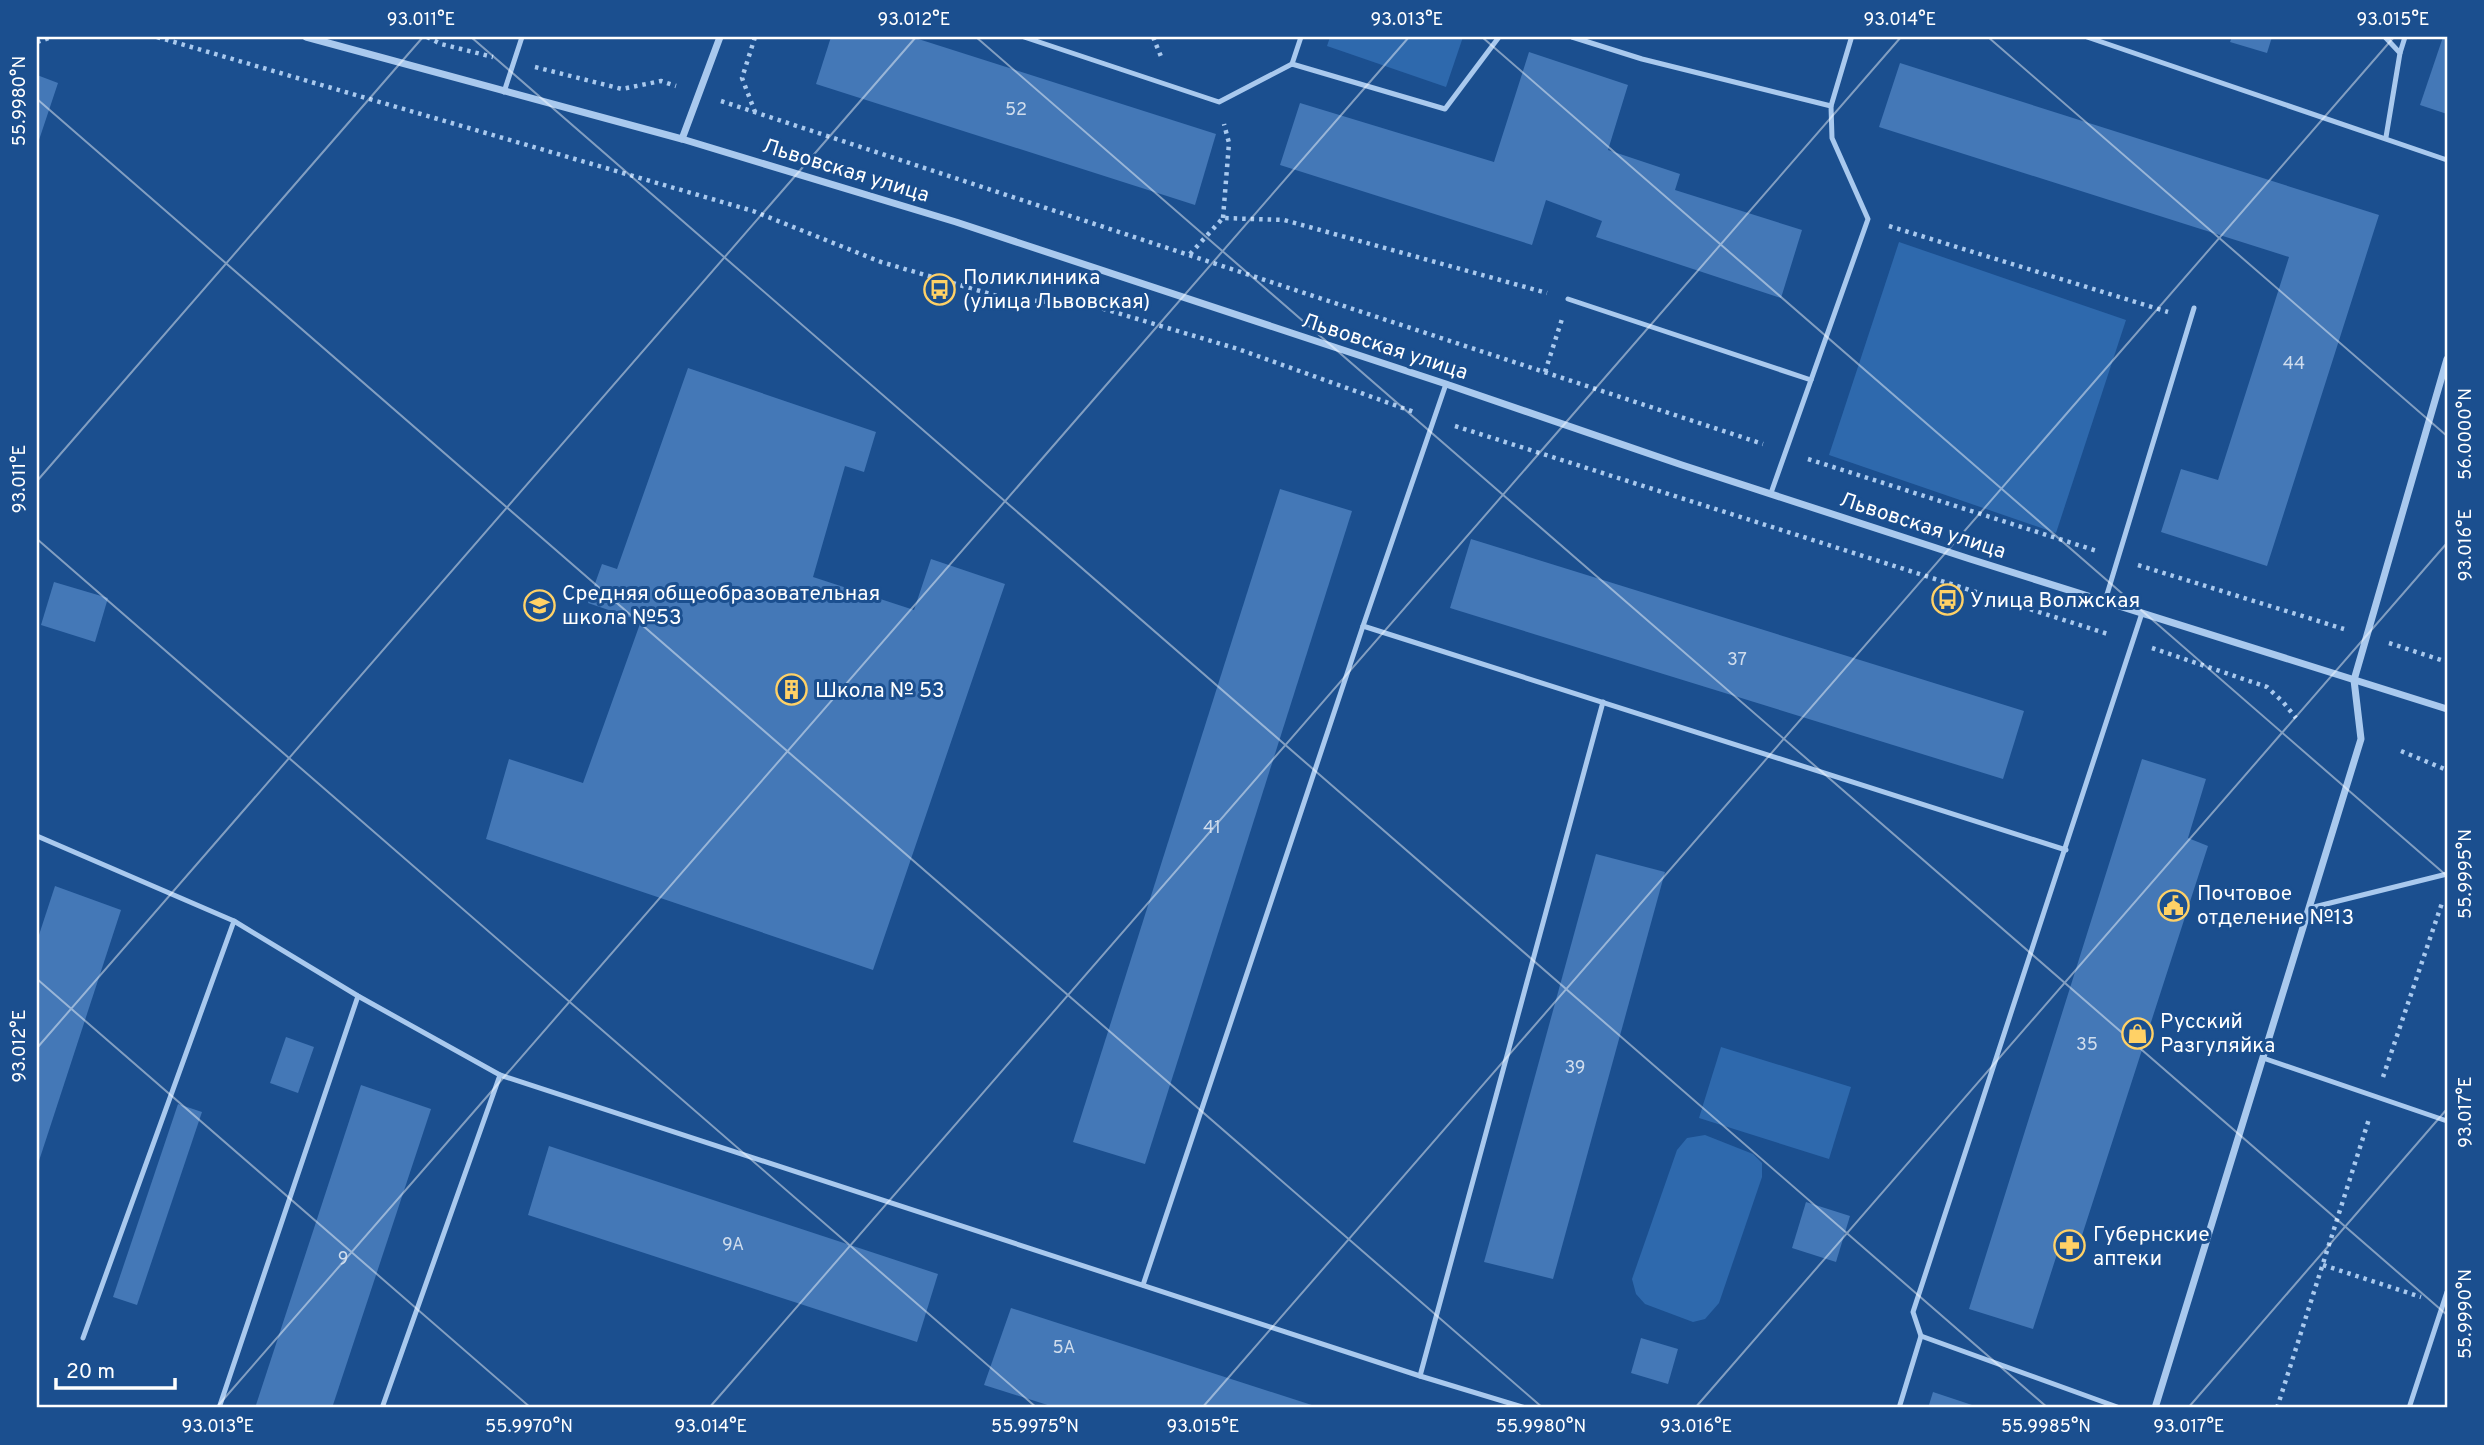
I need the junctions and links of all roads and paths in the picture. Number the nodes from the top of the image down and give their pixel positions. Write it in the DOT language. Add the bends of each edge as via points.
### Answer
graph roads {
  1 [pos="52,37"];
  2 [pos="157,37"];
  3 [pos="306,37"];
  4 [pos="427,37"];
  5 [pos="522,37"];
  6 [pos="720,37"];
  7 [pos="755,37"];
  8 [pos="1024,37"];
  9 [pos="1301,37"];
  10 [pos="1499,37"];
  11 [pos="1572,37"];
  12 [pos="2087,37"];
  13 [pos="2385,37"];
  14 [pos="2405,37"];
  15 [pos="1851,40"];
  16 [pos="37,42"];
  17 [pos="2400,53"];
  18 [pos="514,62"];
  19 [pos="1292,64"];
  20 [pos="504,92"];
  21 [pos="699,93"];
  22 [pos="1219,102"];
  23 [pos="1831,106"];
  24 [pos="755,112"];
  25 [pos="2386,137"];
  26 [pos="682,139"];
  27 [pos="2447,160"];
  28 [pos="1223,218"];
  29 [pos="1868,219"];
  30 [pos="1190,254"];
  31 [pos="1568,299"];
  32 [pos="2194,308"];
  33 [pos="2191,319"];
  34 [pos="2447,359"];
  35 [pos="1545,372"];
  36 [pos="1811,380"];
  37 [pos="1446,384"];
  38 [pos="1434,419"];
  39 [pos="1786,452"];
  40 [pos="1771,494"];
  41 [pos="2119,558"];
  42 [pos="2105,601"];
  43 [pos="2142,613"];
  44 [pos="1363,626"];
  45 [pos="2367,636"];
  46 [pos="2133,642"];
  47 [pos="2447,662"];
  48 [pos="2354,680"];
  49 [pos="1603,702"];
  50 [pos="2447,709"];
  51 [pos="2296,718"];
  52 [pos="2400,751"];
  53 [pos="2447,770"];
  54 [pos="37,836"];
  55 [pos="2066,850"];
  56 [pos="2447,874"];
  57 [pos="2443,899"];
  58 [pos="2310,908"];
  59 [pos="234,921"];
  60 [pos="358,996"];
  61 [pos="2263,1058"];
  62 [pos="500,1075"];
  63 [pos="2376,1097"];
  64 [pos="2447,1121"];
  65 [pos="2323,1265"];
  66 [pos="1143,1285"];
  67 [pos="2447,1292"];
  68 [pos="2443,1305"];
  69 [pos="1921,1336"];
  70 [pos="82,1338"];
  71 [pos="1420,1376"];
  72 [pos="219,1408"];
  73 [pos="382,1408"];
  74 [pos="1526,1408"];
  75 [pos="1899,1408"];
  76 [pos="2120,1408"];
  77 [pos="2155,1408"];
  78 [pos="2277,1408"];
  79 [pos="2409,1408"];
  1 -- 16 [label="path"];
  2 -- 38 [label="path" via="753,211 881,262 1004,298 1094,306 1238,349"];
  3 -- 20 [label="street, Львовская улица"];
  4 -- 18 [label="path"];
  5 -- 18 [label="lane"];
  6 -- 21 [label="street"];
  7 -- 24 [label="path" via="742,78"];
  8 -- 22 [label="lane"];
  9 -- 19 [label="lane"];
  10 -- 19 [label="lane" via="1445,109"];
  11 -- 23 [label="lane"];
  12 -- 25 [label="lane"];
  13 -- 17 [label="lane"];
  14 -- 17 [label="lane"];
  15 -- 23 [label="lane"];
  17 -- 25 [label="lane"];
  18 -- 20 [label="lane"];
  18 -- 21 [label="path" via="622,89 661,81"];
  19 -- 22 [label="lane"];
  20 -- 26 [label="street, Львовская улица"];
  21 -- 24 [label="path"];
  21 -- 26 [label="street"];
  22 -- 28 [label="path" via="1229,143"];
  23 -- 29 [label="lane" via="1832,138"];
  24 -- 30 [label="path"];
  25 -- 27 [label="lane"];
  26 -- 37 [label="street, Львовская улица" via="956,222"];
  28 -- 30 [label="path"];
  28 -- 31 [label="path" via="1284,220"];
  29 -- 33 [label="path"];
  29 -- 36 [label="lane"];
  30 -- 35 [label="path"];
  31 -- 35 [label="path"];
  31 -- 36 [label="lane"];
  32 -- 33 [label="lane"];
  33 -- 41 [label="lane"];
  34 -- 45 [label="street"];
  35 -- 39 [label="path"];
  36 -- 39 [label="lane"];
  37 -- 38 [label="lane"];
  37 -- 40 [label="street, Львовская улица"];
  38 -- 44 [label="lane"];
  38 -- 46 [label="path"];
  39 -- 40 [label="lane"];
  39 -- 41 [label="path"];
  40 -- 42 [label="street, Львовская улица"];
  41 -- 42 [label="lane"];
  41 -- 45 [label="path"];
  42 -- 43 [label="street, Львовская улица"];
  43 -- 46 [label="lane"];
  43 -- 48 [label="street, Львовская улица"];
  44 -- 49 [label="lane"];
  44 -- 66 [label="lane"];
  45 -- 47 [label="path"];
  45 -- 48 [label="street"];
  46 -- 51 [label="path" via="2267,687"];
  46 -- 55 [label="lane"];
  48 -- 50 [label="street, Львовская улица"];
  48 -- 58 [label="street" via="2361,739"];
  49 -- 55 [label="lane"];
  49 -- 71 [label="lane"];
  52 -- 53 [label="path"];
  54 -- 59 [label="lane"];
  55 -- 69 [label="lane" via="1913,1312"];
  56 -- 58 [label="lane"];
  57 -- 63 [label="path"];
  58 -- 61 [label="street"];
  59 -- 60 [label="lane"];
  59 -- 70 [label="lane"];
  60 -- 62 [label="lane"];
  60 -- 72 [label="lane"];
  61 -- 63 [label="lane"];
  61 -- 77 [label="street"];
  62 -- 66 [label="lane"];
  62 -- 73 [label="lane"];
  63 -- 64 [label="lane"];
  63 -- 65 [label="path"];
  65 -- 68 [label="path"];
  65 -- 78 [label="path"];
  66 -- 71 [label="lane"];
  67 -- 68 [label="lane"];
  68 -- 79 [label="lane"];
  69 -- 75 [label="lane"];
  69 -- 76 [label="lane"];
  71 -- 74 [label="lane"];
}
